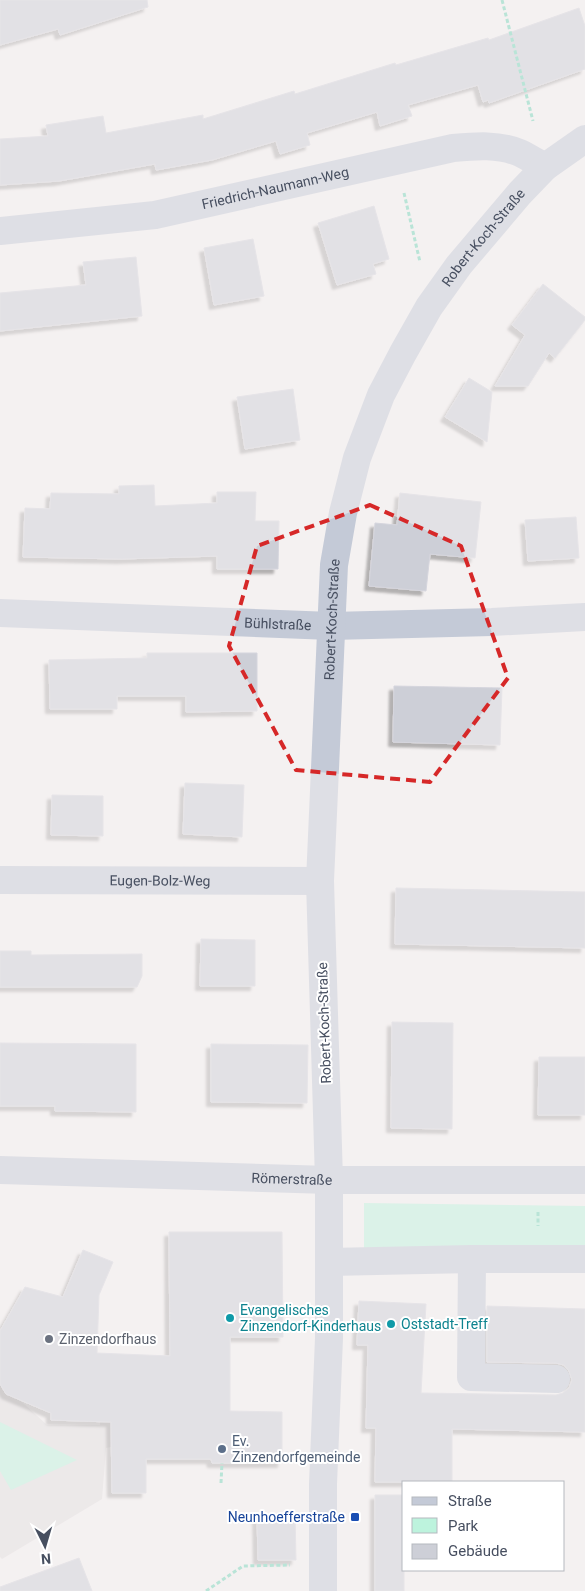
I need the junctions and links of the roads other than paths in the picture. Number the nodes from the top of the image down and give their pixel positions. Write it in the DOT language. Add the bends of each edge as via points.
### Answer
graph roads {
  1 [pos="585,139"];
  2 [pos="545,167"];
  3 [pos="0,232"];
  4 [pos="0,613"];
  5 [pos="585,617"];
  6 [pos="331,626"];
  7 [pos="0,880"];
  8 [pos="320,881"];
  9 [pos="0,1170"];
  10 [pos="328,1180"];
  11 [pos="585,1180"];
  12 [pos="472,1259"];
  13 [pos="585,1259"];
  14 [pos="329,1262"];
  15 [pos="556,1380"];
  16 [pos="323,1591"];
  1 -- 2 [label="street, Robert-Koch-Straße"];
  2 -- 3 [label="street, Friedrich-Naumann-Weg" via="499,147 453,148 155,215"];
  2 -- 6 [label="street, Robert-Koch-Straße" via="459,265 430,307 381,395 358,458 343,513 334,566"];
  4 -- 6 [label="street, Bühlstraße"];
  5 -- 6 [label="street, Bühlstraße"];
  6 -- 8 [label="street, Robert-Koch-Straße"];
  7 -- 8 [label="street, Eugen-Bolz-Weg"];
  8 -- 10 [label="street, Robert-Koch-Straße"];
  9 -- 10 [label="street, Römerstraße"];
  10 -- 11 [label="street, Römerstraße"];
  10 -- 14 [label="street"];
  12 -- 13 [label="street"];
  12 -- 14 [label="street"];
  12 -- 15 [label="street" via="471,1377"];
  14 -- 16 [label="street"];
}
